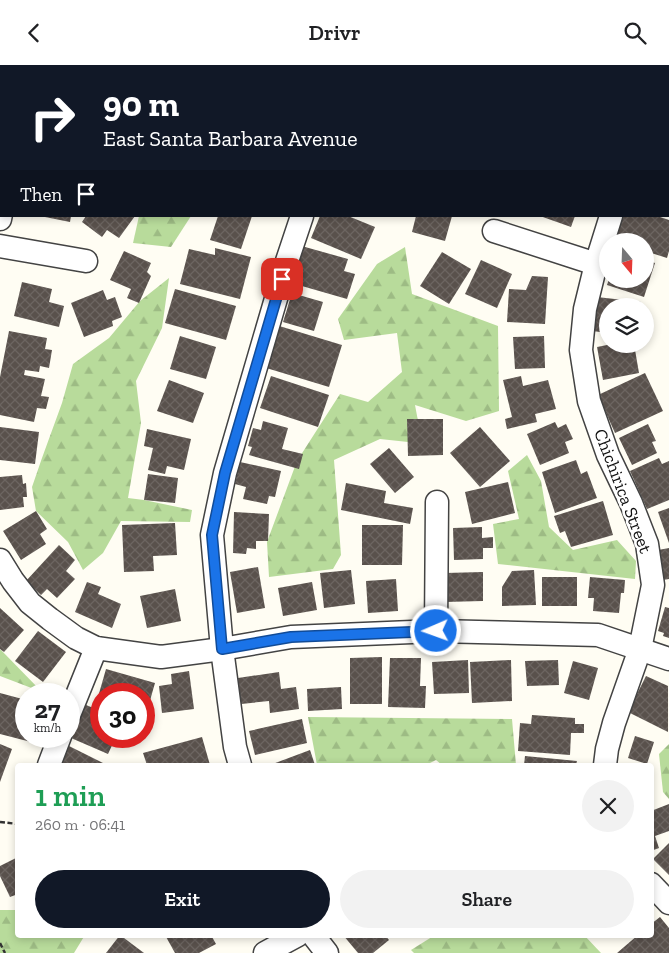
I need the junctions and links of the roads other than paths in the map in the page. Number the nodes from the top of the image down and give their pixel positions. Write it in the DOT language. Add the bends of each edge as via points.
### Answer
graph roads {
  1 [pos="302,217"];
  2 [pos="611,217"];
  3 [pos="494,231"];
  4 [pos="0,246"];
  5 [pos="86,261"];
  6 [pos="596,264"];
  7 [pos="437,502"];
  8 [pos="0,560"];
  9 [pos="436,631"];
  10 [pos="96,648"];
  11 [pos="222,649"];
  12 [pos="640,649"];
  13 [pos="669,659"];
  14 [pos="80,688"];
  15 [pos="55,748"];
  16 [pos="50,763"];
  17 [pos="239,763"];
  18 [pos="605,763"];
  19 [pos="654,887"];
  20 [pos="669,903"];
  21 [pos="292,938"];
  22 [pos="316,938"];
  23 [pos="265,953"];
  24 [pos="327,953"];
  1 -- 11 [label="street" via="225,473 212,535"];
  2 -- 6 [label="street, Chichirica Street"];
  3 -- 6 [label="street"];
  4 -- 5 [label="street"];
  6 -- 12 [label="street, Chichirica Street" via="585,309 581,350 588,401 647,544 653,585"];
  7 -- 9 [label="street"];
  8 -- 10 [label="street" via="30,603 76,638"];
  9 -- 11 [label="street" via="291,637"];
  9 -- 12 [label="street" via="598,635"];
  10 -- 11 [label="street" via="161,657"];
  10 -- 14 [label="street"];
  11 -- 17 [label="street"];
  12 -- 13 [label="street"];
  12 -- 18 [label="street, Chichirica Street" via="614,723"];
  15 -- 16 [label="street"];
  19 -- 20 [label="street"];
  21 -- 23 [label="street"];
  22 -- 24 [label="street"];
}
